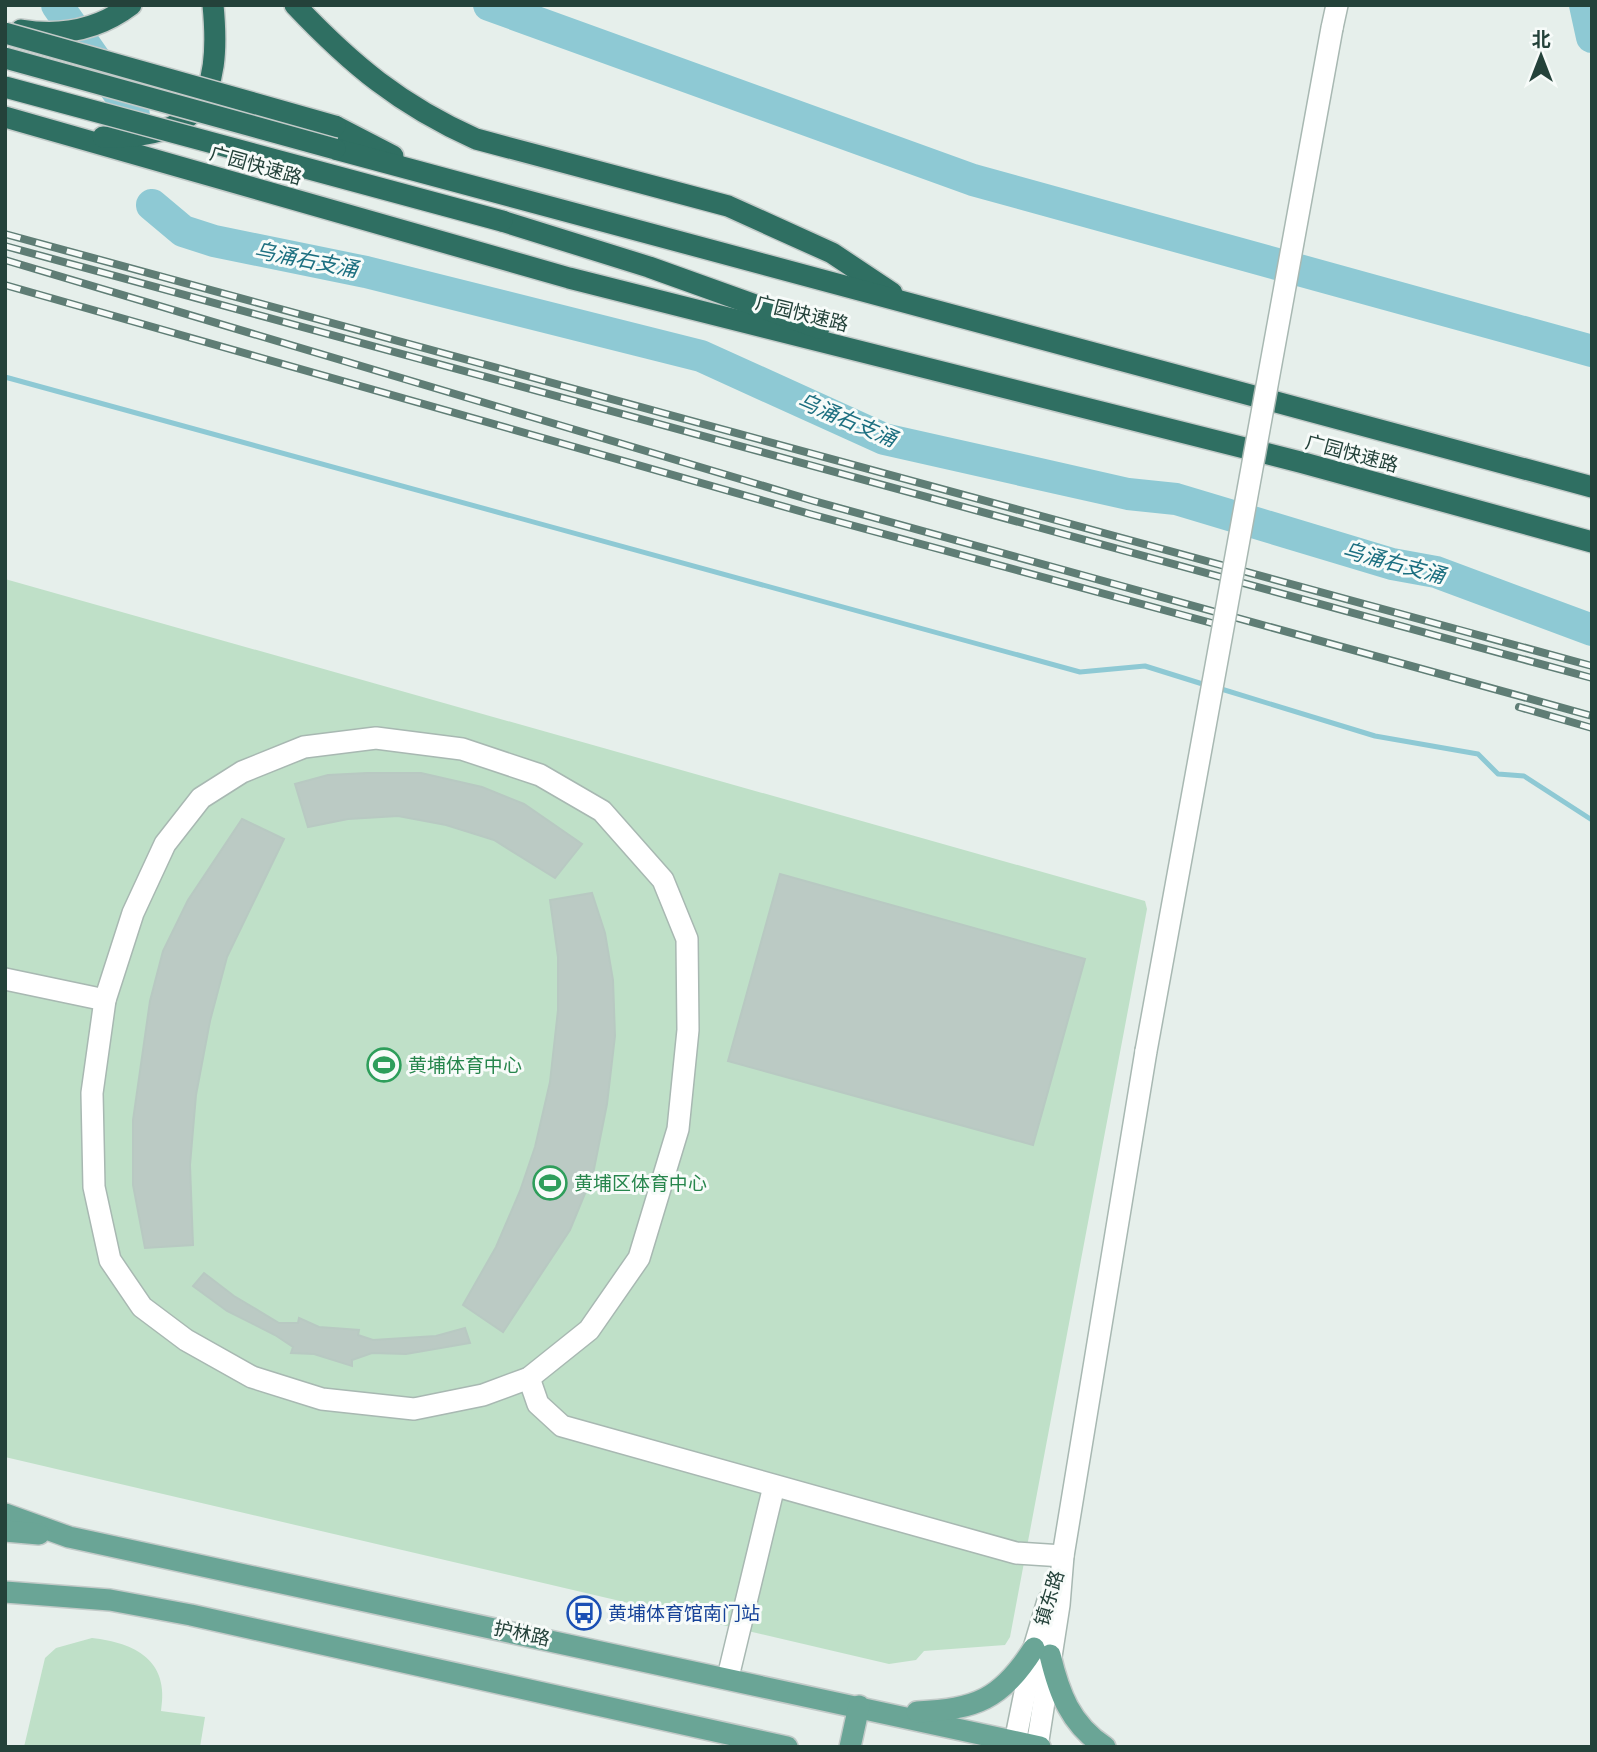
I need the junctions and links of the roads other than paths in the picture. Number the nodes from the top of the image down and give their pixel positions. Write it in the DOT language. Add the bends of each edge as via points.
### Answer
graph roads {
  1 [pos="131,5"];
  2 [pos="213,5"];
  3 [pos="295,5"];
  4 [pos="1337,5"];
  5 [pos="5,27"];
  6 [pos="5,33"];
  7 [pos="5,58"];
  8 [pos="5,87"];
  9 [pos="5,117"];
  10 [pos="73,136"];
  11 [pos="432,176"];
  12 [pos="906,302"];
  13 [pos="934,369"];
  14 [pos="1592,487"];
  15 [pos="1592,542"];
  16 [pos="5,979"];
  17 [pos="105,1000"];
  18 [pos="529,1378"];
  19 [pos="775,1486"];
  20 [pos="5,1514"];
  21 [pos="5,1531"];
  22 [pos="69,1536"];
  23 [pos="1063,1556"];
  24 [pos="5,1592"];
  25 [pos="1042,1652"];
  26 [pos="728,1677"];
  27 [pos="859,1706"];
  28 [pos="889,1713"];
  29 [pos="748,1743"];
  30 [pos="1015,1744"];
  31 [pos="1038,1746"];
  32 [pos="787,1747"];
  33 [pos="850,1747"];
  34 [pos="1105,1747"];
  1 -- 5 [label="highway" via="87,30 46,34"];
  2 -- 10 [label="highway, bridge" via="214,57 209,86 198,106 173,129 147,136"];
  3 -- 12 [label="highway" via="381,86 443,124 496,145 729,206 832,253"];
  4 -- 23 [label="street, 镇东路, bridge" via="1146,1051"];
  6 -- 11 [label="highway, 广园快速路, bridge" via="335,126"];
  7 -- 11 [label="highway, 广园快速路, bridge"];
  8 -- 13 [label="highway, bridge" via="502,221 649,267"];
  9 -- 10 [label="highway, 广园快速路"];
  10 -- 13 [label="highway, 广园快速路" via="569,278"];
  11 -- 12 [label="highway, 广园快速路"];
  12 -- 14 [label="highway, 广园快速路"];
  13 -- 15 [label="highway, 广园快速路"];
  16 -- 17 [label="street"];
  17 -- 18 [label="street" via="92,1093 94,1187 110,1260 142,1307 186,1340 252,1377 322,1399 414,1409 483,1395"];
  17 -- 18 [label="street" via="133,913 165,844 201,798 242,772 304,747 376,738 462,748 540,775 602,811 663,880 687,939 688,1030 678,1129 639,1258 589,1330"];
  18 -- 19 [label="street" via="538,1404 562,1426"];
  19 -- 23 [label="street" via="1016,1553"];
  19 -- 26 [label="street"];
  20 -- 22 [label="main road, 护林路"];
  21 -- 22 [label="main road"];
  22 -- 26 [label="main road, 护林路"];
  23 -- 25 [label="street, 镇东路"];
  24 -- 29 [label="main road" via="72,1596 180,1613"];
  25 -- 28 [label="main road" via="978,1702 956,1710"];
  25 -- 30 [label="street, 镇东路"];
  25 -- 31 [label="street, 镇东路"];
  25 -- 34 [label="main road" via="1059,1693 1084,1729"];
  26 -- 27 [label="main road, 护林路"];
  27 -- 28 [label="main road, 护林路"];
  27 -- 33 [label="main road"];
  28 -- 30 [label="main road, 护林路"];
  29 -- 32 [label="main road"];
  30 -- 31 [label="main road, 护林路"];
}
